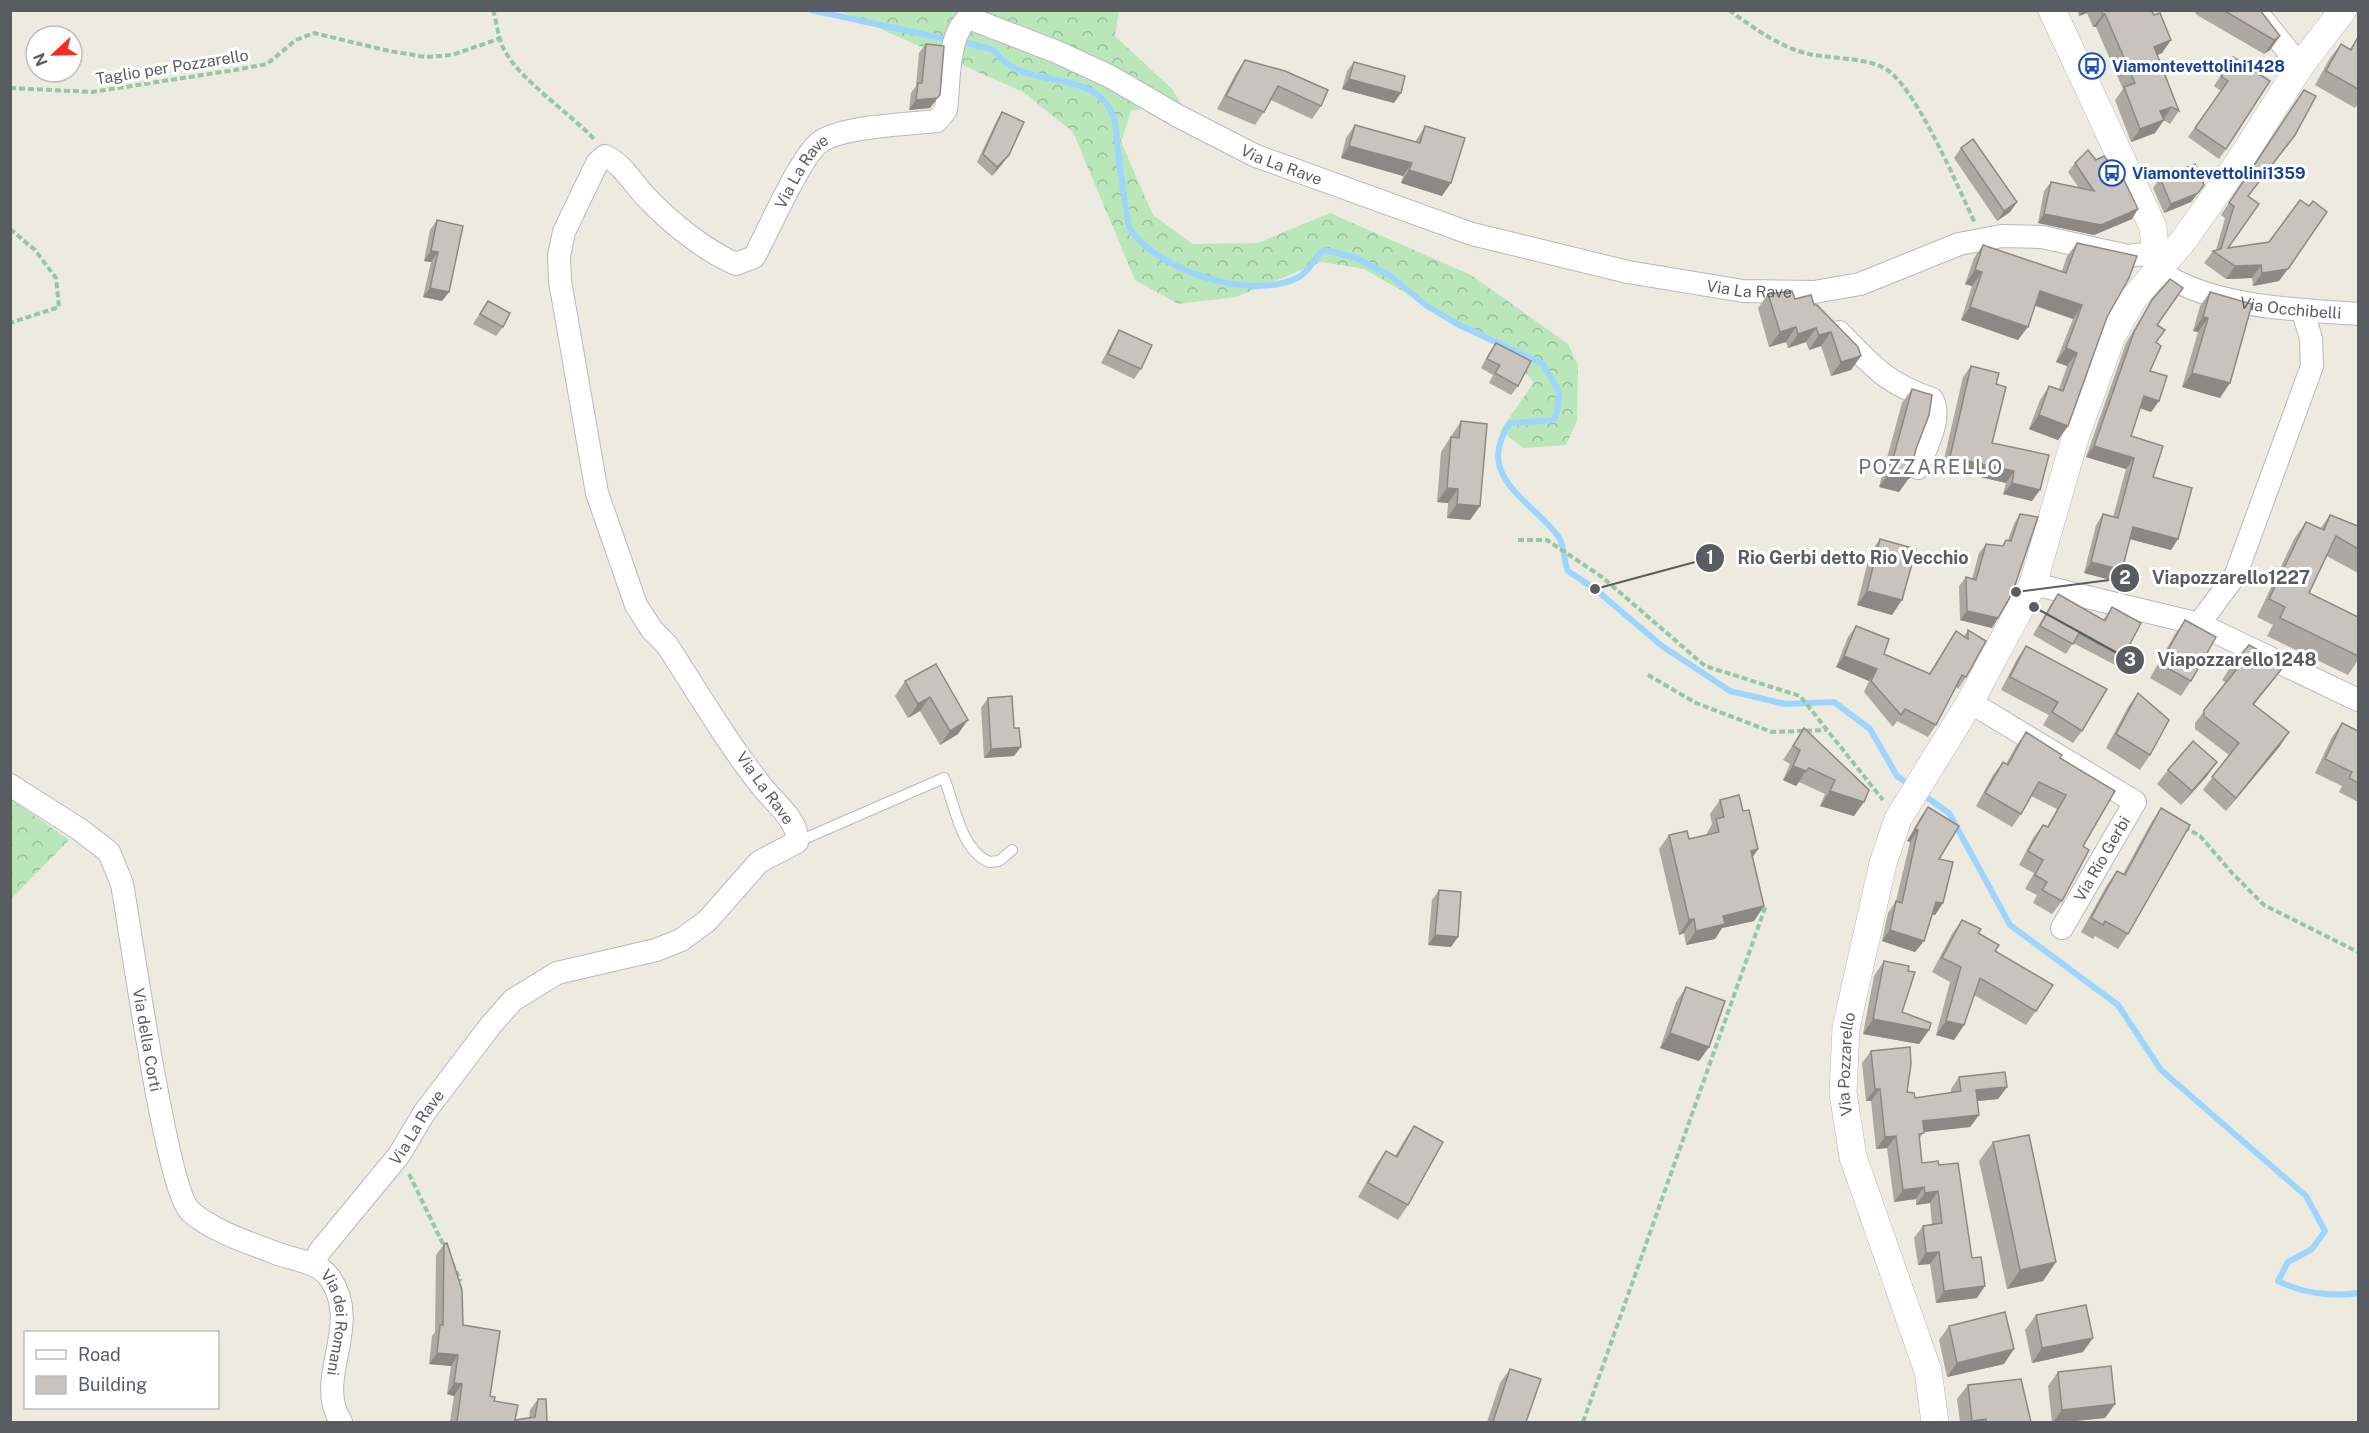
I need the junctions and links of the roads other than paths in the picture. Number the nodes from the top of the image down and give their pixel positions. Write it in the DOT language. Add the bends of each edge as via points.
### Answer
graph roads {
  1 [pos="2052,10"];
  2 [pos="2255,10"];
  3 [pos="2343,10"];
  4 [pos="2300,66"];
  5 [pos="2155,261"];
  6 [pos="1818,307"];
  7 [pos="2303,311"];
  8 [pos="2358,314"];
  9 [pos="1918,468"];
  10 [pos="2033,584"];
  11 [pos="2199,624"];
  12 [pos="2358,700"];
  13 [pos="1970,702"];
  14 [pos="10,784"];
  15 [pos="797,842"];
  16 [pos="1012,850"];
  17 [pos="2062,928"];
  18 [pos="313,1264"];
  19 [pos="341,1422"];
  20 [pos="1935,1422"];
  1 -- 5 [label="street" via="2153,227"];
  2 -- 4 [label="street"];
  3 -- 4 [label="street, Via Pozzarello"];
  4 -- 5 [label="street, Via Pozzarello" via="2183,241"];
  5 -- 6 [label="street, Via La Rave" via="2042,237 1983,238 1860,284"];
  5 -- 7 [label="street, Via Occhibelli" via="2172,281 2202,294"];
  5 -- 10 [label="street, Via Pozzarello" via="2112,336 2076,435"];
  6 -- 9 [label="street" via="1883,376 1905,390 1932,399 1935,417"];
  6 -- 15 [label="street, Via La Rave" via="1628,272 1472,234 1256,156 1067,57 975,19 962,26 950,61 943,117 821,141 801,166 754,257 746,262 736,264 700,242 604,156 593,170 564,232 559,256 564,309 597,493 636,605 761,786 796,829"];
  7 -- 8 [label="street, Via Occhibelli"];
  7 -- 11 [label="street" via="2311,339 2312,366 2236,574"];
  10 -- 11 [label="street"];
  10 -- 13 [label="street, Via Pozzarello"];
  11 -- 12 [label="street"];
  13 -- 17 [label="street, Via Rio Gerbi" via="2135,802"];
  13 -- 20 [label="street, Via Pozzarello" via="1902,814 1884,863 1846,1028 1843,1093 1853,1156 1928,1371"];
  14 -- 18 [label="street, Via della Corti" via="109,852 118,873 169,1151 186,1206 205,1222 272,1252"];
  15 -- 16 [label="lane" via="944,778 974,850 989,862 999,861"];
  15 -- 18 [label="street, Via La Rave" via="759,862 707,921 681,940 656,950 557,973 513,1000 490,1025 424,1113 399,1155"];
  18 -- 19 [label="street, Via dei Romani" via="330,1278 342,1308 331,1392"];
}
